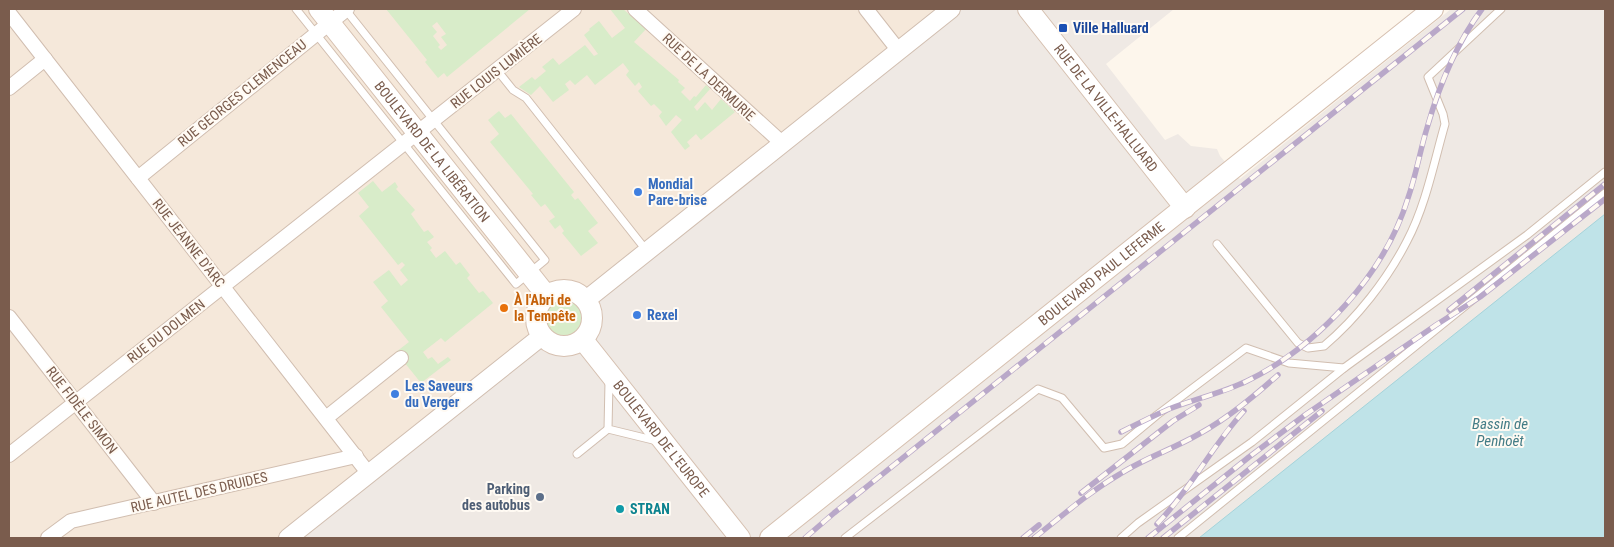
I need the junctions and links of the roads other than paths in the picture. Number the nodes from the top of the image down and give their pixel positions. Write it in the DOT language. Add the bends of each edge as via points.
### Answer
graph roads {
  1 [pos="296,9"];
  2 [pos="346,9"];
  3 [pos="574,9"];
  4 [pos="636,9"];
  5 [pos="866,9"];
  6 [pos="951,9"];
  7 [pos="1028,9"];
  8 [pos="1433,9"];
  9 [pos="1501,9"];
  10 [pos="9,13"];
  11 [pos="322,22"];
  12 [pos="899,51"];
  13 [pos="45,59"];
  14 [pos="497,70"];
  15 [pos="9,88"];
  16 [pos="434,120"];
  17 [pos="411,138"];
  18 [pos="783,144"];
  19 [pos="1605,172"];
  20 [pos="138,178"];
  21 [pos="1605,193"];
  22 [pos="1185,208"];
  23 [pos="1217,244"];
  24 [pos="647,252"];
  25 [pos="529,274"];
  26 [pos="223,287"];
  27 [pos="546,296"];
  28 [pos="586,300"];
  29 [pos="9,317"];
  30 [pos="542,336"];
  31 [pos="583,340"];
  32 [pos="401,358"];
  33 [pos="1344,368"];
  34 [pos="610,374"];
  35 [pos="76,401"];
  36 [pos="326,418"];
  37 [pos="608,429"];
  38 [pos="664,443"];
  39 [pos="576,454"];
  40 [pos="9,455"];
  41 [pos="356,456"];
  42 [pos="370,474"];
  43 [pos="154,503"];
  44 [pos="48,538"];
  45 [pos="288,538"];
  46 [pos="740,538"];
  47 [pos="770,538"];
  48 [pos="845,538"];
  49 [pos="1121,538"];
  50 [pos="1178,538"];
  1 -- 11 [label="lane"];
  2 -- 11 [label="street, RUE GEORGES CLEMENCEAU"];
  2 -- 16 [label="lane"];
  3 -- 14 [label="street, RUE LOUIS LUMIÈRE"];
  4 -- 18 [label="street, RUE DE LA DERMURIE"];
  5 -- 12 [label="street"];
  6 -- 12 [label="street"];
  7 -- 22 [label="main road, RUE DE LA VILLE-HALLUARD"];
  8 -- 22 [label="main road, BOULEVARD PAUL LEFERME"];
  9 -- 23 [label="lane" via="1428,77 1445,124 1422,205 1408,240 1388,273 1360,309 1324,346 1308,348 1298,343"];
  10 -- 13 [label="street, RUE JEANNE D'ARC"];
  11 -- 17 [label="main road, BOULEVARD DE LA LIBÉRATION"];
  11 -- 20 [label="street, RUE GEORGES CLEMENCEAU"];
  12 -- 18 [label="street"];
  13 -- 15 [label="street"];
  13 -- 20 [label="street, RUE JEANNE D'ARC"];
  14 -- 16 [label="street, RUE LOUIS LUMIÈRE"];
  14 -- 24 [label="lane" via="513,90 526,98"];
  16 -- 17 [label="street, RUE LOUIS LUMIÈRE"];
  16 -- 25 [label="lane" via="545,260"];
  17 -- 25 [label="main road, BOULEVARD DE LA LIBÉRATION"];
  17 -- 26 [label="street, RUE DU DOLMEN"];
  18 -- 24 [label="street"];
  19 -- 33 [label="lane" via="1526,236"];
  20 -- 26 [label="street, RUE JEANNE D'ARC"];
  21 -- 50 [label="lane"];
  22 -- 47 [label="main road, BOULEVARD PAUL LEFERME"];
  24 -- 28 [label="street"];
  25 -- 27 [label="main road, BOULEVARD DE LA LIBÉRATION"];
  26 -- 35 [label="street, RUE DU DOLMEN"];
  26 -- 36 [label="street, RUE JEANNE D'ARC"];
  27 -- 28 [label="main road" via="563,290 580,294"];
  27 -- 30 [label="main road" via="536,319"];
  28 -- 31 [label="main road" via="593,316 589,333"];
  29 -- 35 [label="street, RUE FIDÈLE SIMON"];
  30 -- 31 [label="main road" via="561,347"];
  30 -- 42 [label="street"];
  31 -- 34 [label="main road, BOULEVARD DE L'EUROPE"];
  32 -- 36 [label="street"];
  33 -- 48 [label="lane" via="1289,364 1246,348 1122,444 1104,448 1062,398 1038,389"];
  33 -- 49 [label="lane" via="1252,442"];
  34 -- 37 [label="lane"];
  34 -- 38 [label="main road, BOULEVARD DE L'EUROPE"];
  35 -- 40 [label="street, RUE DU DOLMEN"];
  35 -- 43 [label="street, RUE FIDÈLE SIMON"];
  36 -- 41 [label="street, RUE JEANNE D'ARC"];
  37 -- 38 [label="lane"];
  37 -- 39 [label="lane"];
  38 -- 46 [label="main road, BOULEVARD DE L'EUROPE"];
  41 -- 42 [label="street, RUE JEANNE D'ARC"];
  41 -- 43 [label="street, RUE AUTEL DES DRUIDES"];
  42 -- 45 [label="street"];
  43 -- 44 [label="street, RUE AUTEL DES DRUIDES" via="71,521"];
}
